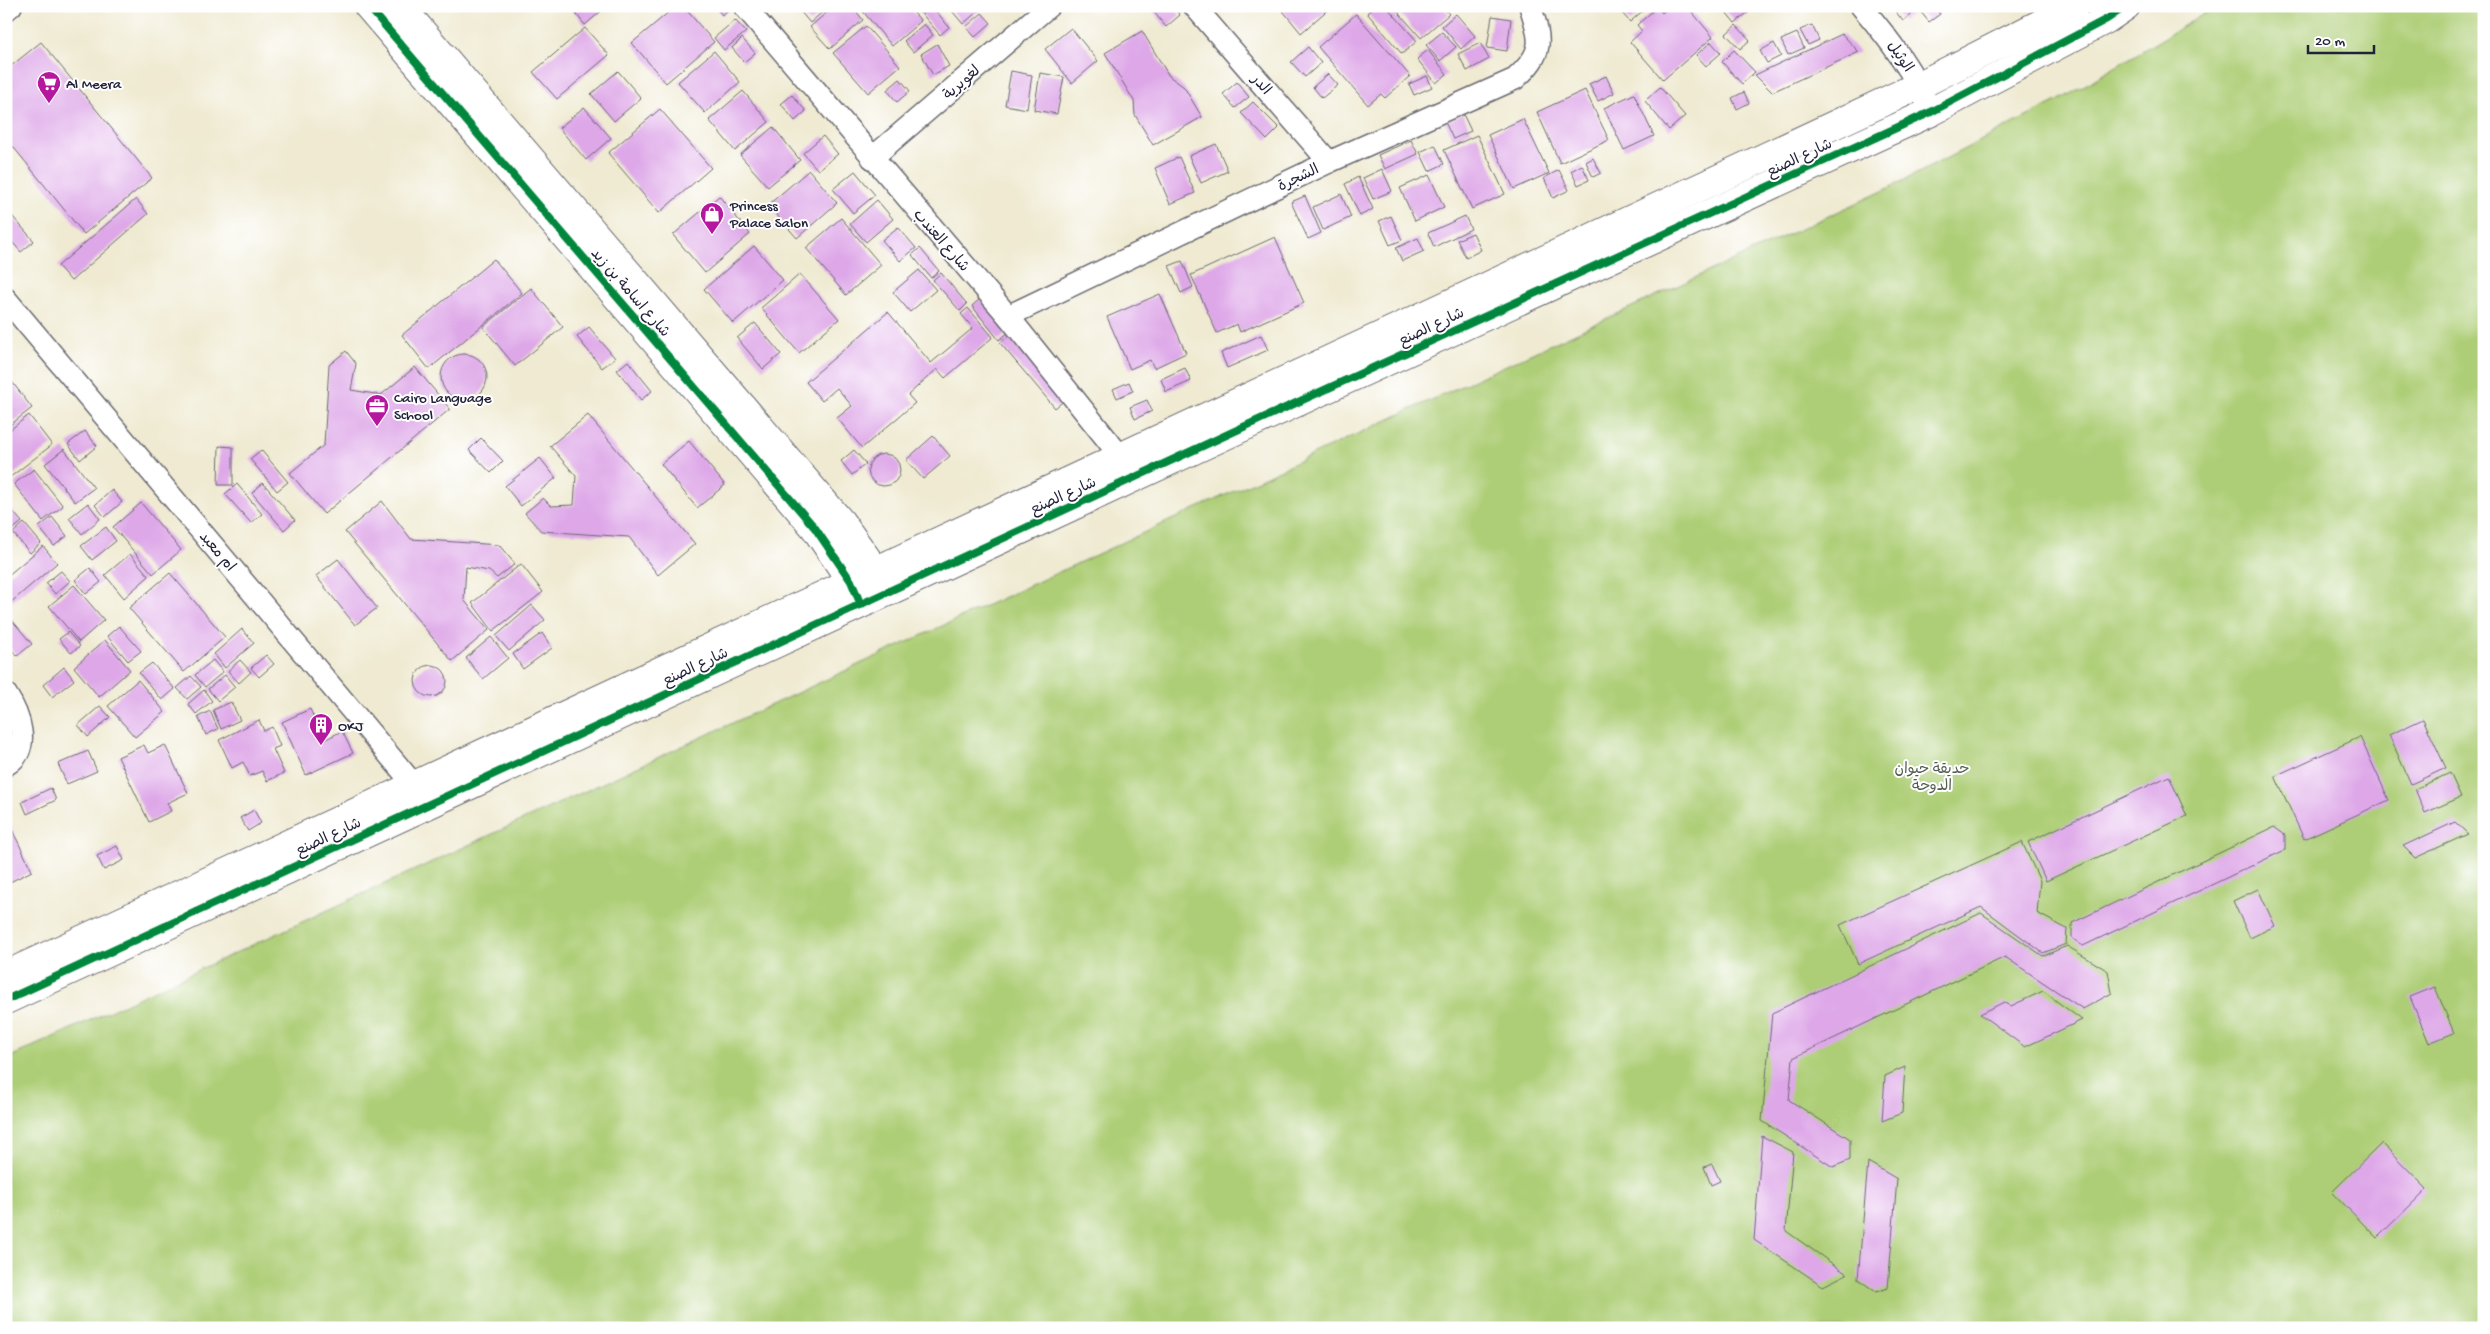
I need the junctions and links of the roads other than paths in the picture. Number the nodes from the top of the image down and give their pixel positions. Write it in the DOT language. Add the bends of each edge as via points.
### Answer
graph roads {
  1 [pos="11,6"];
  2 [pos="368,6"];
  3 [pos="400,6"];
  4 [pos="744,6"];
  5 [pos="1049,6"];
  6 [pos="1194,6"];
  7 [pos="1530,6"];
  8 [pos="1862,6"];
  9 [pos="2075,6"];
  10 [pos="2126,6"];
  11 [pos="6,10"];
  12 [pos="1920,85"];
  13 [pos="1931,112"];
  14 [pos="872,158"];
  15 [pos="1329,162"];
  16 [pos="1618,241"];
  17 [pos="6,299"];
  18 [pos="1008,316"];
  19 [pos="1124,469"];
  20 [pos="868,587"];
  21 [pos="6,694"];
  22 [pos="6,765"];
  23 [pos="419,797"];
  24 [pos="6,975"];
  25 [pos="6,1000"];
  1 -- 11 [label="street"];
  2 -- 20 [label="street, شارع اسامة بن زيد"];
  3 -- 20 [label="street, شارع اسامة بن زيد" via="840,522"];
  4 -- 14 [label="street, شارع العندب"];
  5 -- 14 [label="street, لغويرية"];
  6 -- 15 [label="street, الدر"];
  7 -- 15 [label="street, الشجرة" via="1538,29 1539,50 1515,79"];
  8 -- 12 [label="street, الوثيل" via="1895,46"];
  9 -- 12 [label="street, شارع الصنع"];
  10 -- 13 [label="street, شارع الصنع"];
  12 -- 13 [label="street, الوثيل"];
  12 -- 16 [label="street, شارع الصنع"];
  13 -- 16 [label="street, شارع الصنع"];
  14 -- 18 [label="street, شارع العندب"];
  15 -- 18 [label="street, الشجرة"];
  16 -- 19 [label="street, شارع الصنع"];
  17 -- 23 [label="street, ام معبد"];
  18 -- 19 [label="street, شارع العندب"];
  19 -- 20 [label="street, شارع الصنع"];
  20 -- 23 [label="street, شارع الصنع"];
  21 -- 22 [label="street" via="18,711 22,738 13,761"];
  23 -- 24 [label="street, شارع الصنع"];
  23 -- 25 [label="street, شارع الصنع"];
}
